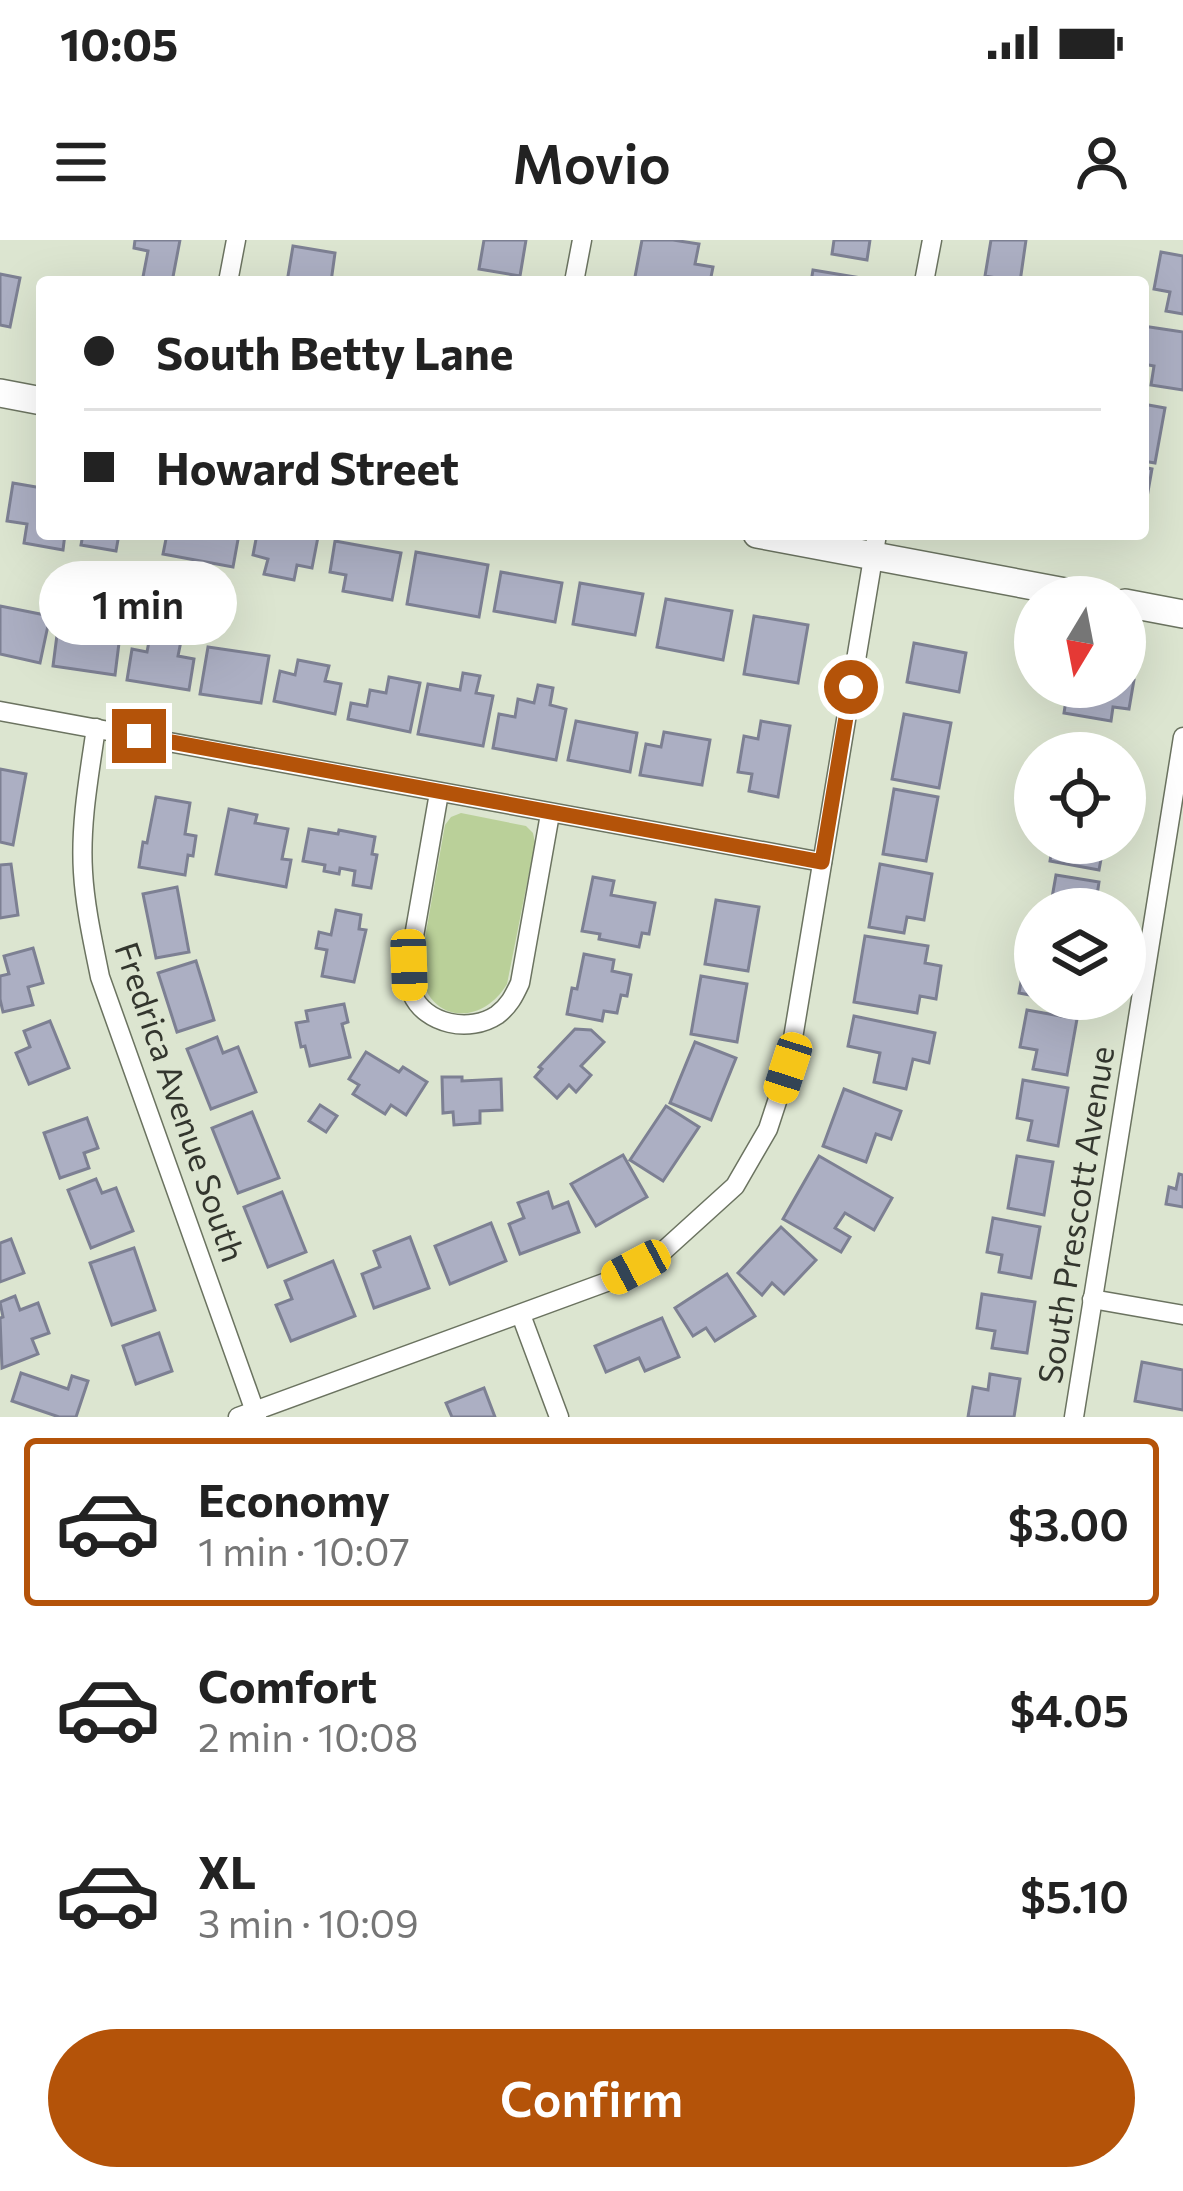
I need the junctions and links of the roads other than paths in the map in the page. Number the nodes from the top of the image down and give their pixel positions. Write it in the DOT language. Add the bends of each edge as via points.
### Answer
graph roads {
  1 [pos="236,240"];
  2 [pos="582,240"];
  3 [pos="932,240"];
  4 [pos="229,276"];
  5 [pos="575,276"];
  6 [pos="925,276"];
  7 [pos="0,393"];
  8 [pos="36,400"];
  9 [pos="821,540"];
  10 [pos="875,545"];
  11 [pos="1014,578"];
  12 [pos="1146,607"];
  13 [pos="1183,614"];
  14 [pos="0,711"];
  15 [pos="96,728"];
  16 [pos="1183,737"];
  17 [pos="439,794"];
  18 [pos="550,814"];
  19 [pos="822,862"];
  20 [pos="1092,1299"];
  21 [pos="521,1315"];
  22 [pos="1183,1315"];
  23 [pos="250,1415"];
  24 [pos="559,1417"];
  25 [pos="1074,1417"];
  1 -- 4 [label="street"];
  2 -- 5 [label="street"];
  3 -- 6 [label="street"];
  7 -- 8 [label="main road"];
  9 -- 10 [label="main road"];
  10 -- 11 [label="main road"];
  10 -- 19 [label="street"];
  12 -- 13 [label="main road"];
  14 -- 15 [label="street"];
  15 -- 17 [label="street"];
  15 -- 23 [label="street, Fredrica Avenue South" via="83,869 100,976"];
  16 -- 20 [label="street, South Prescott Avenue"];
  17 -- 18 [label="street"];
  17 -- 18 [label="street" via="410,990 436,1020 457,1024 484,1022 513,999"];
  18 -- 19 [label="street"];
  19 -- 21 [label="street" via="788,1068 768,1129 735,1186 660,1254"];
  20 -- 22 [label="street"];
  20 -- 25 [label="street, South Prescott Avenue"];
  21 -- 23 [label="street"];
  21 -- 24 [label="street"];
}
